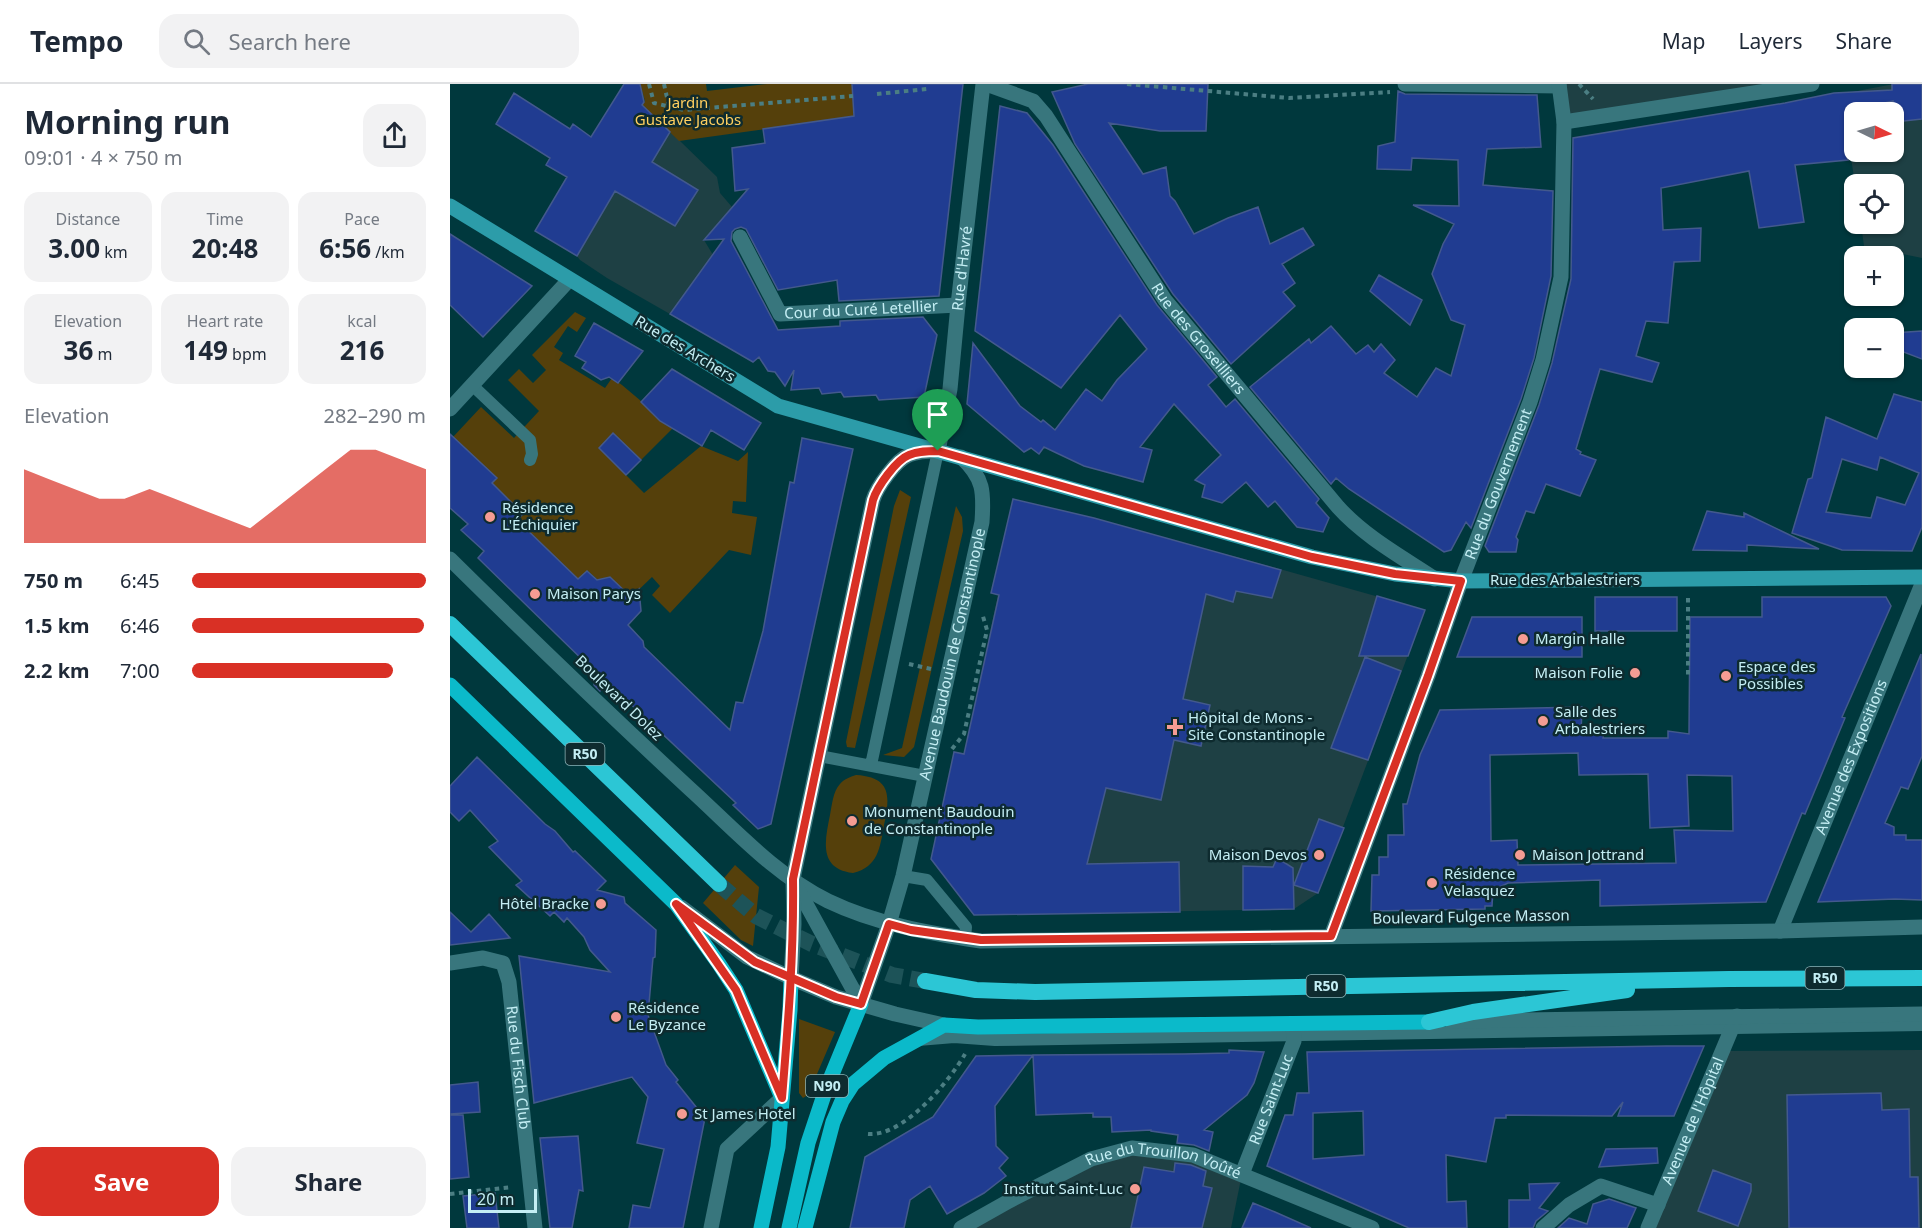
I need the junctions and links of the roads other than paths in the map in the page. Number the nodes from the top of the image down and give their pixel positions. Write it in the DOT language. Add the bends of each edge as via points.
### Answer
graph roads {
  1 [pos="985,84"];
  2 [pos="1405,84"];
  3 [pos="1812,84"];
  4 [pos="1559,85"];
  5 [pos="1564,122"];
  6 [pos="450,206"];
  7 [pos="740,237"];
  8 [pos="569,280"];
  9 [pos="958,305"];
  10 [pos="472,385"];
  11 [pos="450,409"];
  12 [pos="938,451"];
  13 [pos="961,457"];
  14 [pos="530,460"];
  15 [pos="450,560"];
  16 [pos="1922,577"];
  17 [pos="1435,579"];
  18 [pos="1461,581"];
  19 [pos="1922,584"];
  20 [pos="450,624"];
  21 [pos="450,685"];
  22 [pos="819,756"];
  23 [pos="871,765"];
  24 [pos="925,776"];
  25 [pos="903,876"];
  26 [pos="793,879"];
  27 [pos="719,884"];
  28 [pos="676,904"];
  29 [pos="889,924"];
  30 [pos="1922,927"];
  31 [pos="1780,932"];
  32 [pos="1331,936"];
  33 [pos="965,938"];
  34 [pos="450,963"];
  35 [pos="791,978"];
  36 [pos="1922,978"];
  37 [pos="1729,979"];
  38 [pos="925,981"];
  39 [pos="868,1006"];
  40 [pos="1922,1014"];
  41 [pos="1430,1022"];
  42 [pos="1734,1023"];
  43 [pos="950,1025"];
  44 [pos="1922,1025"];
  45 [pos="1294,1030"];
  46 [pos="1391,1033"];
  47 [pos="917,1040"];
  48 [pos="973,1042"];
  49 [pos="782,1098"];
  50 [pos="1242,1174"];
  51 [pos="1658,1205"];
  52 [pos="535,1228"];
  53 [pos="711,1228"];
  54 [pos="761,1228"];
  55 [pos="789,1228"];
  56 [pos="806,1228"];
  57 [pos="961,1228"];
  58 [pos="1372,1228"];
  59 [pos="1543,1228"];
  60 [pos="1648,1228"];
  1 -- 9 [label="street, Rue d'Havré"];
  1 -- 17 [label="street, Rue des Groseilliers" via="1033,101 1165,300 1338,507 1374,538"];
  2 -- 4 [label="street"];
  3 -- 5 [label="street"];
  4 -- 5 [label="street, Rue du Gouvernement"];
  5 -- 18 [label="street, Rue du Gouvernement" via="1562,277 1554,317 1530,402"];
  6 -- 8 [label="main road, Rue des Archers"];
  7 -- 9 [label="street, Cour du Curé Letellier" via="780,314"];
  8 -- 10 [label="street"];
  8 -- 12 [label="main road, Rue des Archers" via="778,406"];
  9 -- 12 [label="street, Rue d'Havré" via="950,388"];
  10 -- 11 [label="street"];
  10 -- 14 [label="lane" via="530,440"];
  12 -- 13 [label="main road, Rue des Arbalestriers"];
  12 -- 22 [label="street" via="906,456 876,491"];
  12 -- 23 [label="lane"];
  13 -- 17 [label="main road, Rue des Arbalestriers" via="1312,557"];
  13 -- 24 [label="street, Avenue Baudouin de Constantinople" via="974,468 980,480 982,522"];
  15 -- 26 [label="street, Boulevard Dolez" via="594,699"];
  16 -- 18 [label="main road, Rue des Arbalestriers"];
  17 -- 18 [label="main road, Rue des Arbalestriers"];
  18 -- 32 [label="street, Rue du Gouvernement"];
  19 -- 31 [label="street, Avenue des Expositions"];
  20 -- 27 [label="highway, R50"];
  21 -- 28 [label="main road"];
  22 -- 23 [label="lane"];
  22 -- 26 [label="street"];
  23 -- 24 [label="lane"];
  24 -- 25 [label="street, Avenue Baudouin de Constantinople"];
  25 -- 29 [label="street, Avenue Baudouin de Constantinople"];
  25 -- 33 [label="lane" via="927,880 966,927"];
  26 -- 29 [label="street, Boulevard Fulgence Masson" via="826,900"];
  26 -- 35 [label="street"];
  26 -- 39 [label="street"];
  28 -- 35 [label="street" via="747,957"];
  28 -- 49 [label="main road" via="736,990"];
  29 -- 33 [label="street, Boulevard Fulgence Masson"];
  29 -- 39 [label="street, Avenue Baudouin de Constantinople"];
  30 -- 31 [label="street, Boulevard Fulgence Masson"];
  31 -- 32 [label="street, Boulevard Fulgence Masson"];
  32 -- 33 [label="street, Boulevard Fulgence Masson"];
  34 -- 52 [label="street, Rue du Fisch Club" via="483,958 503,963 509,982"];
  35 -- 39 [label="street"];
  35 -- 49 [label="main road"];
  36 -- 37 [label="highway, R50"];
  37 -- 38 [label="highway, R50" via="1035,992 976,990"];
  37 -- 41 [label="highway" via="1608,992"];
  39 -- 43 [label="street"];
  39 -- 55 [label="main road, N90" via="849,1031 826,1089 808,1143"];
  40 -- 42 [label="street"];
  41 -- 42 [label="street"];
  41 -- 45 [label="main road"];
  41 -- 46 [label="lane"];
  42 -- 44 [label="lane"];
  42 -- 46 [label="lane"];
  42 -- 51 [label="street, Avenue de l'Hôpital"];
  43 -- 45 [label="main road"];
  43 -- 47 [label="main road"];
  43 -- 48 [label="lane"];
  45 -- 46 [label="lane"];
  45 -- 48 [label="lane"];
  45 -- 50 [label="street, Rue Saint-Luc"];
  47 -- 48 [label="lane" via="954,1037"];
  47 -- 56 [label="main road" via="872,1067 842,1101 825,1146"];
  49 -- 53 [label="street" via="727,1149"];
  49 -- 54 [label="main road" via="778,1147"];
  50 -- 57 [label="street, Rue du Trouillon Voûté" via="1193,1155 1132,1148 1091,1159"];
  50 -- 58 [label="street, Rue du Trouillon Voûté"];
  51 -- 59 [label="street" via="1601,1186 1569,1205"];
  51 -- 60 [label="street, Avenue de l'Hôpital"];
}
